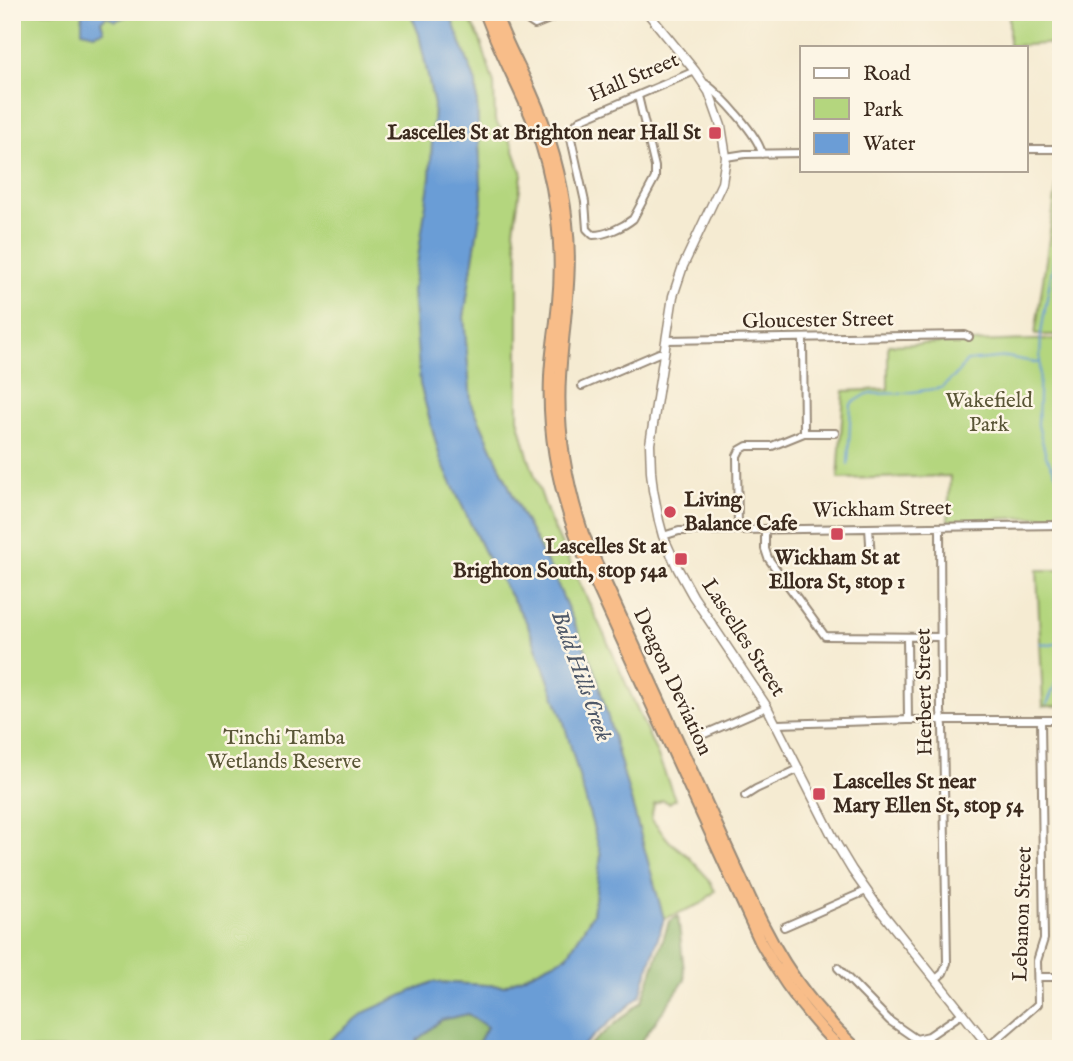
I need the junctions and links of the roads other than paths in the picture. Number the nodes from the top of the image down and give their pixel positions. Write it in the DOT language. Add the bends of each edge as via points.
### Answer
graph roads {
  1 [pos="485,12"];
  2 [pos="495,12"];
  3 [pos="528,12"];
  4 [pos="566,12"];
  5 [pos="647,12"];
  6 [pos="695,71"];
  7 [pos="702,81"];
  8 [pos="638,96"];
  9 [pos="1028,149"];
  10 [pos="1055,149"];
  11 [pos="800,153"];
  12 [pos="762,154"];
  13 [pos="726,156"];
  14 [pos="970,337"];
  15 [pos="803,339"];
  16 [pos="666,340"];
  17 [pos="663,354"];
  18 [pos="582,386"];
  19 [pos="804,433"];
  20 [pos="835,433"];
  21 [pos="1061,525"];
  22 [pos="940,527"];
  23 [pos="869,528"];
  24 [pos="765,529"];
  25 [pos="738,530"];
  26 [pos="663,536"];
  27 [pos="871,558"];
  28 [pos="907,637"];
  29 [pos="941,637"];
  30 [pos="767,707"];
  31 [pos="908,720"];
  32 [pos="1041,720"];
  33 [pos="1061,720"];
  34 [pos="943,721"];
  35 [pos="777,724"];
  36 [pos="701,736"];
  37 [pos="799,769"];
  38 [pos="745,796"];
  39 [pos="866,891"];
  40 [pos="784,927"];
  41 [pos="838,968"];
  42 [pos="1038,977"];
  43 [pos="1061,977"];
  44 [pos="936,979"];
  45 [pos="963,1013"];
  46 [pos="990,1048"];
  47 [pos="841,1049"];
  48 [pos="858,1049"];
  1 -- 47 [label="highway, Deagon Deviation" via="533,121 554,201 559,283 550,411 555,461 569,518 760,941 793,994"];
  2 -- 48 [label="highway, Deagon Deviation" via="543,123 565,203 569,263 560,415 566,467 583,534 774,947 818,1009"];
  3 -- 4 [label="street" via="529,21 536,25"];
  5 -- 6 [label="street, Lascelles Street"];
  6 -- 7 [label="street, Lascelles Street"];
  6 -- 8 [label="street, Hall Street"];
  7 -- 12 [label="street" via="758,141"];
  7 -- 13 [label="street, Lascelles Street" via="714,104"];
  8 -- 8 [label="street, Hall Street" via="655,178 633,219 596,236 587,229 586,202 570,134 580,121"];
  9 -- 10 [label="street"];
  11 -- 12 [label="street"];
  12 -- 13 [label="street"];
  13 -- 16 [label="street, Lascelles Street" via="719,191 678,278"];
  14 -- 15 [label="street, Gloucester Street"];
  15 -- 16 [label="street, Gloucester Street"];
  15 -- 19 [label="street"];
  16 -- 17 [label="street, Lascelles Street"];
  17 -- 18 [label="street"];
  17 -- 26 [label="street, Lascelles Street" via="650,472"];
  19 -- 20 [label="street"];
  19 -- 25 [label="street" via="772,446 738,447"];
  21 -- 22 [label="street, Wickham Street"];
  22 -- 23 [label="street, Wickham Street"];
  22 -- 29 [label="street, Herbert Street"];
  23 -- 24 [label="street, Wickham Street"];
  23 -- 27 [label="street"];
  24 -- 25 [label="street, Wickham Street"];
  24 -- 28 [label="street" via="768,558 825,636"];
  25 -- 26 [label="street, Wickham Street" via="679,531"];
  26 -- 30 [label="street, Lascelles Street" via="693,596"];
  28 -- 29 [label="street"];
  28 -- 31 [label="street"];
  29 -- 34 [label="street, Herbert Street"];
  30 -- 35 [label="street, Lascelles Street"];
  30 -- 36 [label="street"];
  31 -- 34 [label="street"];
  31 -- 35 [label="street"];
  32 -- 33 [label="street"];
  32 -- 34 [label="street"];
  32 -- 42 [label="street, Lebanon Street" via="1044,939"];
  34 -- 44 [label="street, Herbert Street" via="947,963"];
  35 -- 37 [label="street, Lascelles Street"];
  37 -- 38 [label="street"];
  37 -- 39 [label="street, Lascelles Street"];
  39 -- 40 [label="street"];
  39 -- 44 [label="street, Lascelles Street"];
  41 -- 45 [label="street" via="896,1027 916,1039 929,1036"];
  42 -- 43 [label="street"];
  42 -- 46 [label="street, Lebanon Street" via="1038,1004"];
  44 -- 45 [label="street, Lascelles Street"];
  45 -- 46 [label="street, Lascelles Street"];
}
